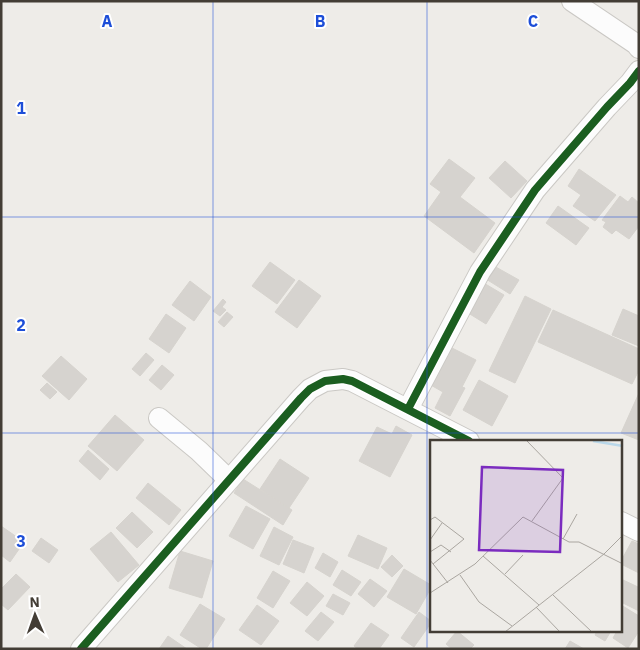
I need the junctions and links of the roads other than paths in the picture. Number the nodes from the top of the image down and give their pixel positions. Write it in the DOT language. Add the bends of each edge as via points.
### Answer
graph roads {
  1 [pos="572,1"];
  2 [pos="639,48"];
  3 [pos="639,71"];
  4 [pos="408,408"];
  5 [pos="159,418"];
  6 [pos="468,440"];
  7 [pos="230,480"];
  8 [pos="622,522"];
  9 [pos="639,531"];
  10 [pos="81,649"];
  1 -- 2 [label="street"];
  3 -- 4 [label="street" via="536,190 480,272"];
  4 -- 6 [label="street"];
  4 -- 7 [label="street" via="352,381 326,381 301,398"];
  5 -- 7 [label="street"];
  7 -- 10 [label="street"];
  8 -- 9 [label="street"];
}
